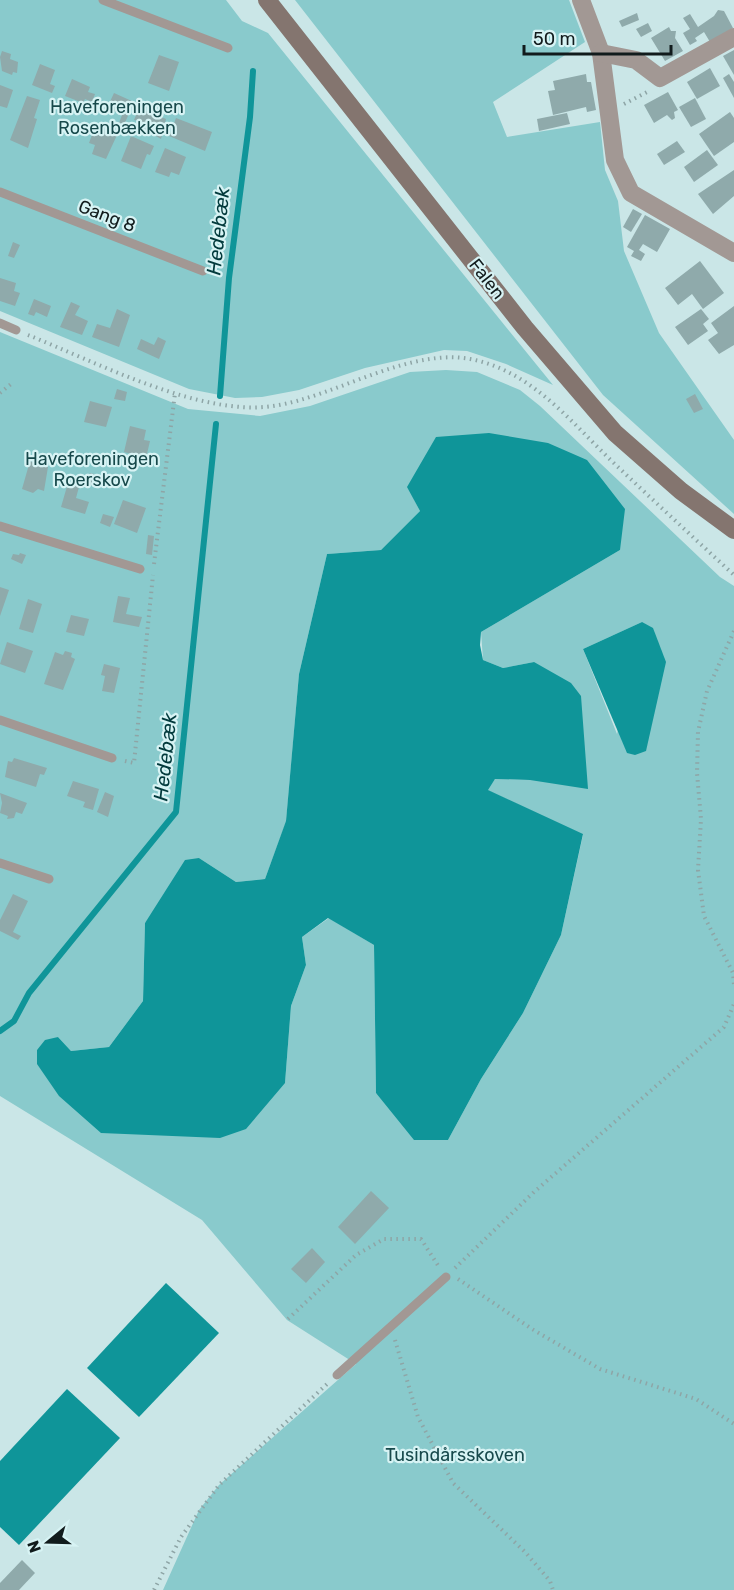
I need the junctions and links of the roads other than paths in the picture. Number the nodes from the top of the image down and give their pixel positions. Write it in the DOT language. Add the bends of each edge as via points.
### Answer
graph roads {
  1 [pos="103,0"];
  2 [pos="267,0"];
  3 [pos="581,0"];
  4 [pos="734,37"];
  5 [pos="228,48"];
  6 [pos="601,53"];
  7 [pos="0,192"];
  8 [pos="734,253"];
  9 [pos="203,271"];
  10 [pos="0,323"];
  11 [pos="16,330"];
  12 [pos="0,526"];
  13 [pos="734,530"];
  14 [pos="140,569"];
  15 [pos="0,720"];
  16 [pos="112,758"];
  17 [pos="0,863"];
  18 [pos="48,879"];
  19 [pos="446,1277"];
  20 [pos="337,1375"];
  1 -- 5 [label="lane"];
  2 -- 13 [label="street, Falen" via="525,328 615,433 681,491"];
  3 -- 6 [label="street"];
  4 -- 6 [label="street" via="660,78 636,60"];
  6 -- 8 [label="street" via="615,160 631,193"];
  7 -- 9 [label="lane, Gang 8"];
  10 -- 11 [label="lane"];
  12 -- 14 [label="lane"];
  15 -- 16 [label="lane"];
  17 -- 18 [label="lane"];
  19 -- 20 [label="lane"];
}
